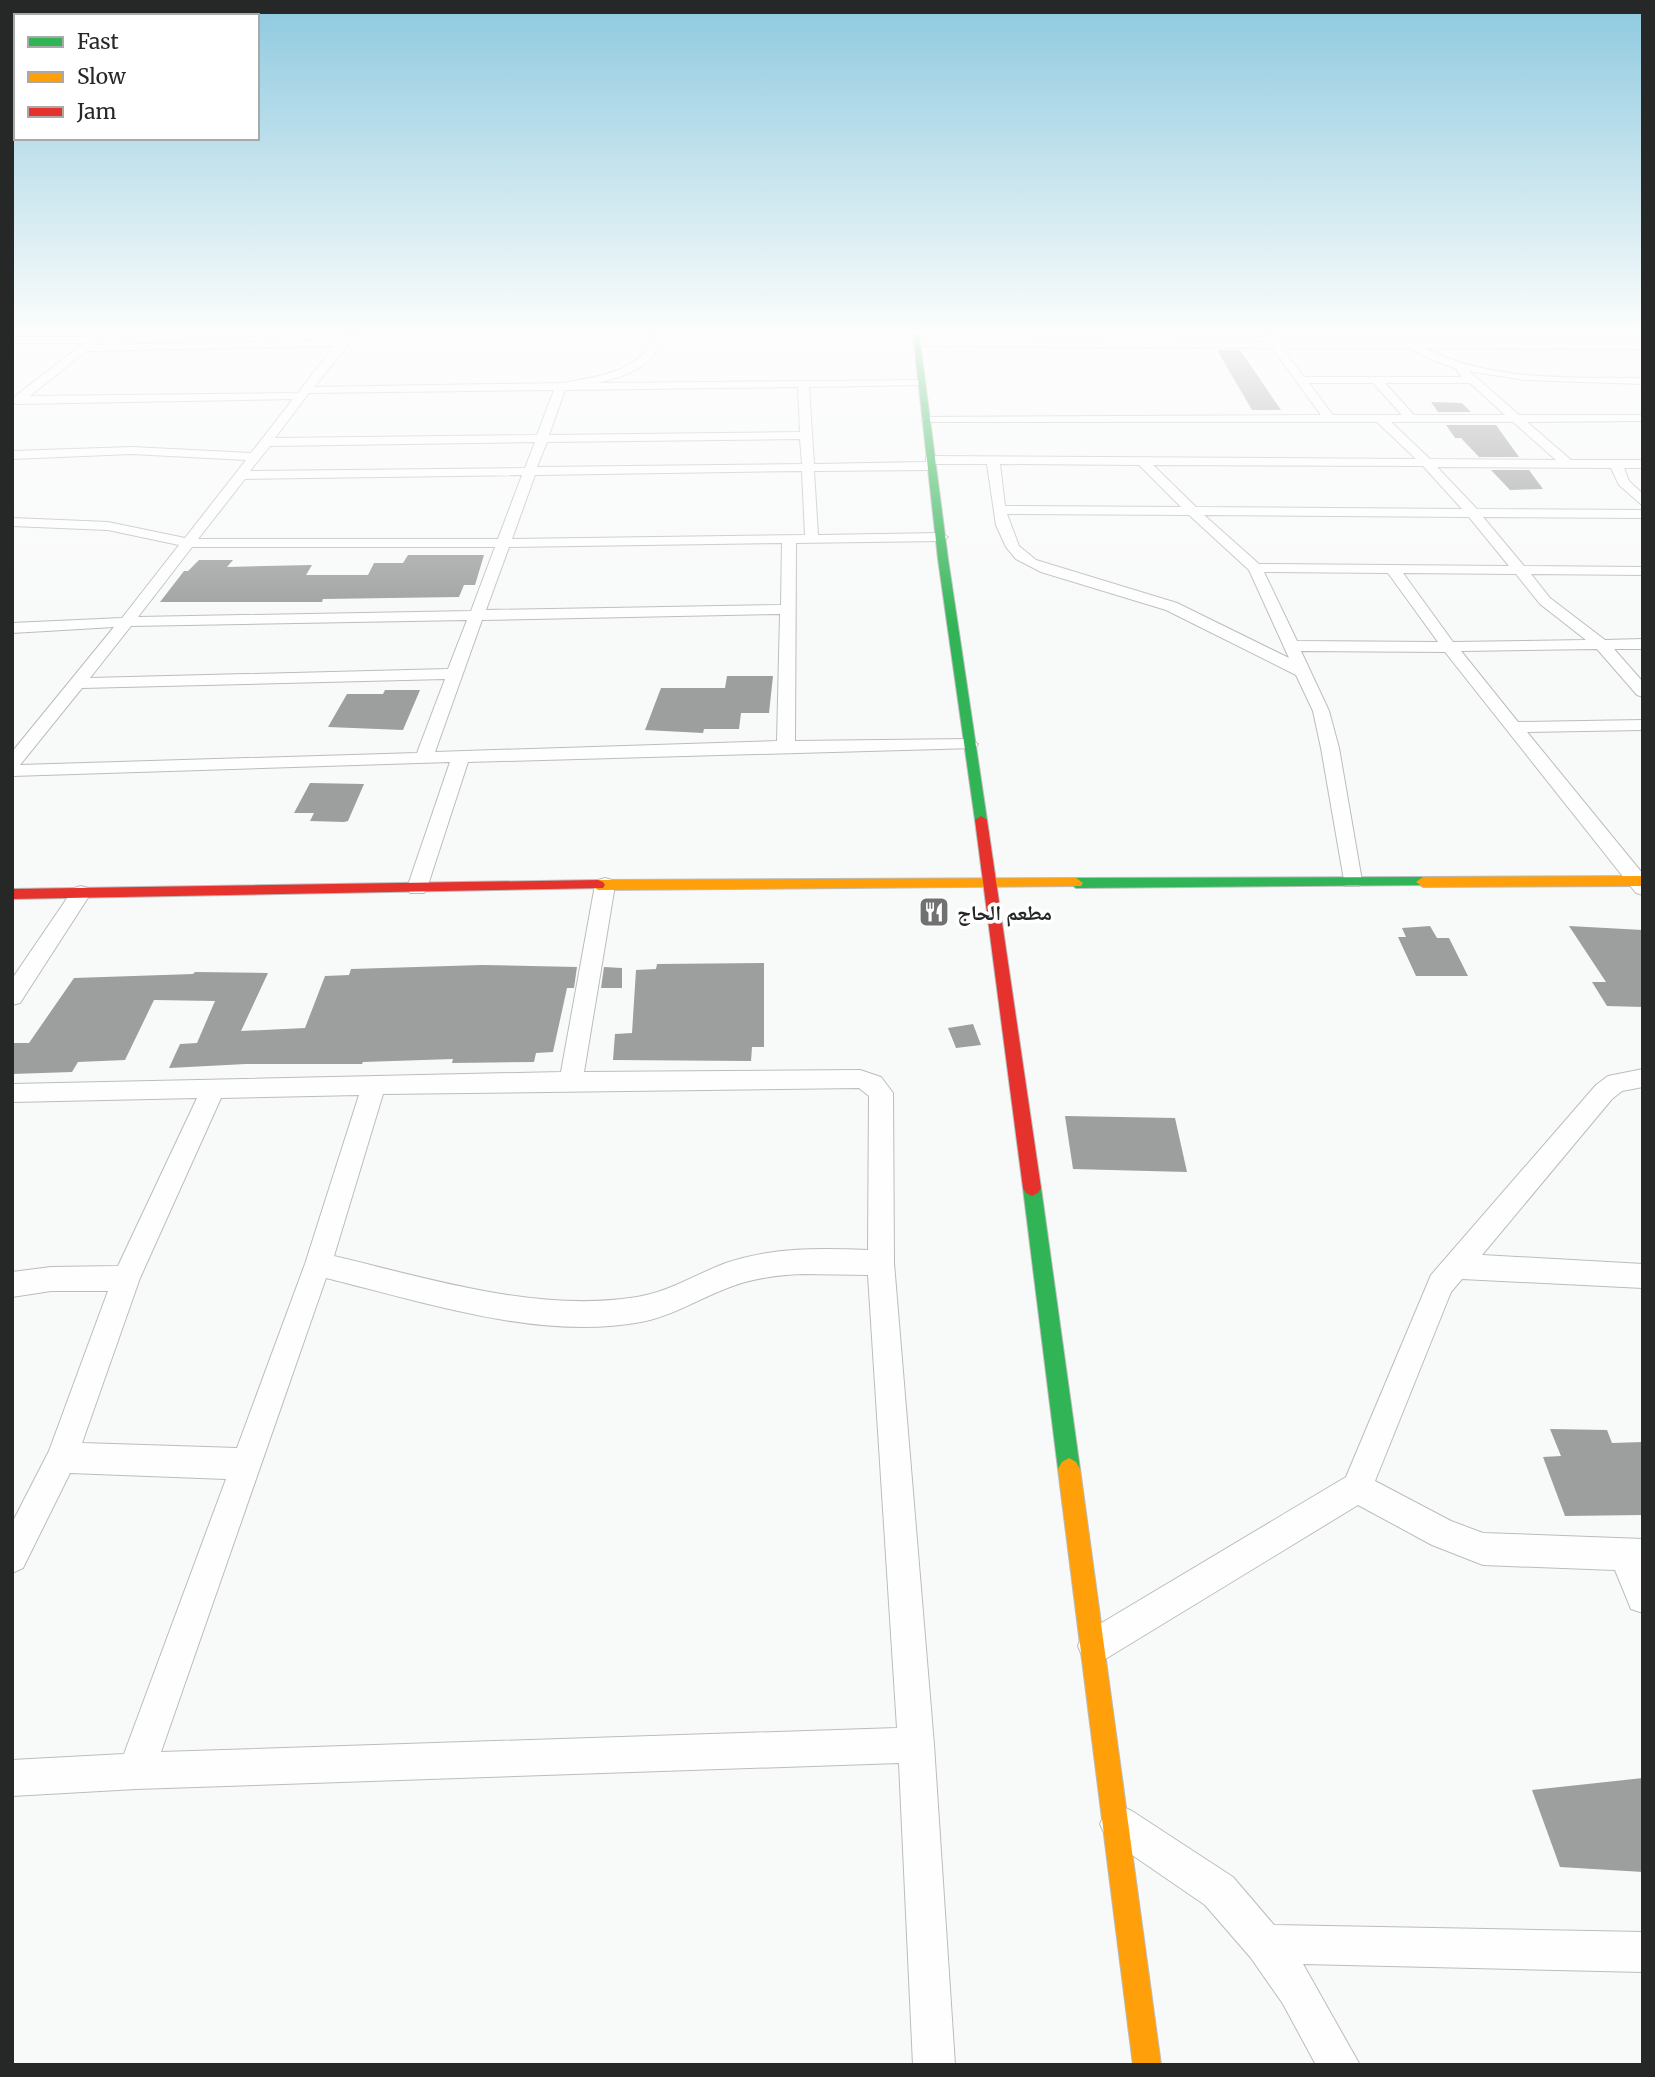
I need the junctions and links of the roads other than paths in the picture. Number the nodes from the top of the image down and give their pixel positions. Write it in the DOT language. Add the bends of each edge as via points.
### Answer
graph roads {
  1 [pos="274,431"];
  2 [pos="546,431"];
  3 [pos="805,431"];
  4 [pos="927,431"];
  5 [pos="1394,431"];
  6 [pos="1531,431"];
  7 [pos="805,435"];
  8 [pos="543,439"];
  9 [pos="265,442"];
  10 [pos="12,455"];
  11 [pos="253,457"];
  12 [pos="993,461"];
  13 [pos="1143,461"];
  14 [pos="931,463"];
  15 [pos="1428,463"];
  16 [pos="1568,464"];
  17 [pos="1616,464"];
  18 [pos="1643,464"];
  19 [pos="807,468"];
  20 [pos="531,472"];
  21 [pos="241,475"];
  22 [pos="1643,502"];
  23 [pos="1001,510"];
  24 [pos="1192,511"];
  25 [pos="1473,513"];
  26 [pos="1643,514"];
  27 [pos="12,522"];
  28 [pos="941,537"];
  29 [pos="789,540"];
  30 [pos="812,540"];
  31 [pos="188,543"];
  32 [pos="503,543"];
  33 [pos="1255,568"];
  34 [pos="1393,570"];
  35 [pos="1518,570"];
  36 [pos="1643,571"];
  37 [pos="788,609"];
  38 [pos="476,615"];
  39 [pos="128,622"];
  40 [pos="12,628"];
  41 [pos="1601,644"];
  42 [pos="1643,644"];
  43 [pos="1291,646"];
  44 [pos="1449,647"];
  45 [pos="1301,671"];
  46 [pos="456,674"];
  47 [pos="79,683"];
  48 [pos="1643,692"];
  49 [pos="1643,725"];
  50 [pos="1514,727"];
  51 [pos="969,744"];
  52 [pos="786,746"];
  53 [pos="461,756"];
  54 [pos="424,757"];
  55 [pos="12,764"];
  56 [pos="12,771"];
  57 [pos="1352,881"];
  58 [pos="990,883"];
  59 [pos="1641,883"];
  60 [pos="605,885"];
  61 [pos="416,888"];
  62 [pos="81,893"];
  63 [pos="12,894"];
  64 [pos="12,997"];
  65 [pos="1643,1078"];
  66 [pos="571,1081"];
  67 [pos="373,1087"];
  68 [pos="213,1089"];
  69 [pos="12,1093"];
  70 [pos="881,1263"];
  71 [pos="318,1264"];
  72 [pos="1454,1267"];
  73 [pos="1643,1276"];
  74 [pos="126,1278"];
  75 [pos="12,1285"];
  76 [pos="62,1458"];
  77 [pos="245,1464"];
  78 [pos="1357,1488"];
  79 [pos="1634,1554"];
  80 [pos="12,1557"];
  81 [pos="1643,1597"];
  82 [pos="1095,1646"];
  83 [pos="916,1745"];
  84 [pos="136,1771"];
  85 [pos="12,1778"];
  86 [pos="1116,1822"];
  87 [pos="1265,1944"];
  88 [pos="1643,1952"];
  89 [pos="934,2065"];
  90 [pos="1147,2065"];
  91 [pos="1339,2065"];
  1 -- 9 [label="street"];
  2 -- 8 [label="street"];
  3 -- 7 [label="street"];
  4 -- 14 [label="street"];
  5 -- 15 [label="street"];
  6 -- 16 [label="street"];
  7 -- 8 [label="street"];
  7 -- 19 [label="street"];
  8 -- 9 [label="street"];
  8 -- 20 [label="street"];
  9 -- 11 [label="street"];
  10 -- 11 [label="street" via="132,448"];
  11 -- 21 [label="street"];
  12 -- 13 [label="street"];
  12 -- 14 [label="street"];
  12 -- 23 [label="street"];
  13 -- 15 [label="street"];
  13 -- 24 [label="street"];
  14 -- 19 [label="street"];
  14 -- 28 [label="street"];
  15 -- 16 [label="street"];
  15 -- 25 [label="street"];
  16 -- 17 [label="street"];
  17 -- 18 [label="street"];
  17 -- 22 [label="street" via="1623,482"];
  19 -- 20 [label="street"];
  19 -- 30 [label="street"];
  20 -- 21 [label="street"];
  20 -- 32 [label="street"];
  21 -- 31 [label="street"];
  23 -- 24 [label="street"];
  23 -- 45 [label="street" via="1014,549 1033,564 1153,600"];
  24 -- 25 [label="street"];
  24 -- 33 [label="street"];
  25 -- 26 [label="street"];
  25 -- 35 [label="street"];
  27 -- 31 [label="street" via="108,526"];
  28 -- 30 [label="street"];
  28 -- 51 [label="street"];
  29 -- 30 [label="street"];
  29 -- 32 [label="street"];
  29 -- 37 [label="street"];
  31 -- 32 [label="street"];
  31 -- 39 [label="street"];
  32 -- 38 [label="street"];
  33 -- 34 [label="street"];
  33 -- 43 [label="street"];
  34 -- 35 [label="street"];
  34 -- 44 [label="street"];
  35 -- 36 [label="street"];
  35 -- 41 [label="street" via="1545,601"];
  37 -- 38 [label="street"];
  37 -- 52 [label="street"];
  38 -- 39 [label="street"];
  38 -- 46 [label="street"];
  39 -- 40 [label="street"];
  39 -- 47 [label="street"];
  41 -- 42 [label="street"];
  41 -- 44 [label="street"];
  41 -- 48 [label="street"];
  43 -- 44 [label="street"];
  43 -- 45 [label="street"];
  44 -- 50 [label="street"];
  45 -- 57 [label="street" via="1321,711 1330,748"];
  46 -- 47 [label="street"];
  46 -- 54 [label="street"];
  47 -- 55 [label="street"];
  49 -- 50 [label="street"];
  50 -- 59 [label="street"];
  51 -- 52 [label="street"];
  51 -- 58 [label="street"];
  52 -- 53 [label="street"];
  53 -- 54 [label="street"];
  53 -- 61 [label="street"];
  54 -- 56 [label="street"];
  57 -- 58 [label="street"];
  57 -- 59 [label="street"];
  58 -- 60 [label="street"];
  58 -- 82 [label="street"];
  60 -- 61 [label="street"];
  60 -- 66 [label="street"];
  61 -- 62 [label="street"];
  62 -- 63 [label="street"];
  62 -- 64 [label="street"];
  65 -- 72 [label="street" via="1616,1083 1604,1092"];
  66 -- 67 [label="street"];
  66 -- 70 [label="street" via="860,1080 873,1084 881,1093"];
  67 -- 68 [label="street"];
  67 -- 71 [label="street"];
  68 -- 69 [label="street"];
  68 -- 74 [label="street"];
  70 -- 71 [label="street" via="827,1261 752,1268 648,1308 592,1315 479,1301"];
  70 -- 83 [label="street"];
  71 -- 77 [label="street"];
  72 -- 73 [label="street"];
  72 -- 78 [label="street" via="1441,1284"];
  74 -- 75 [label="street" via="51,1279"];
  74 -- 76 [label="street"];
  76 -- 77 [label="street"];
  76 -- 80 [label="street"];
  77 -- 84 [label="street"];
  78 -- 79 [label="street" via="1443,1534 1483,1549"];
  78 -- 82 [label="street"];
  79 -- 81 [label="street"];
  82 -- 86 [label="street"];
  83 -- 84 [label="street"];
  83 -- 89 [label="street"];
  84 -- 85 [label="street"];
  86 -- 87 [label="street" via="1220,1891"];
  86 -- 90 [label="street"];
  87 -- 88 [label="street"];
  87 -- 91 [label="street"];
}
